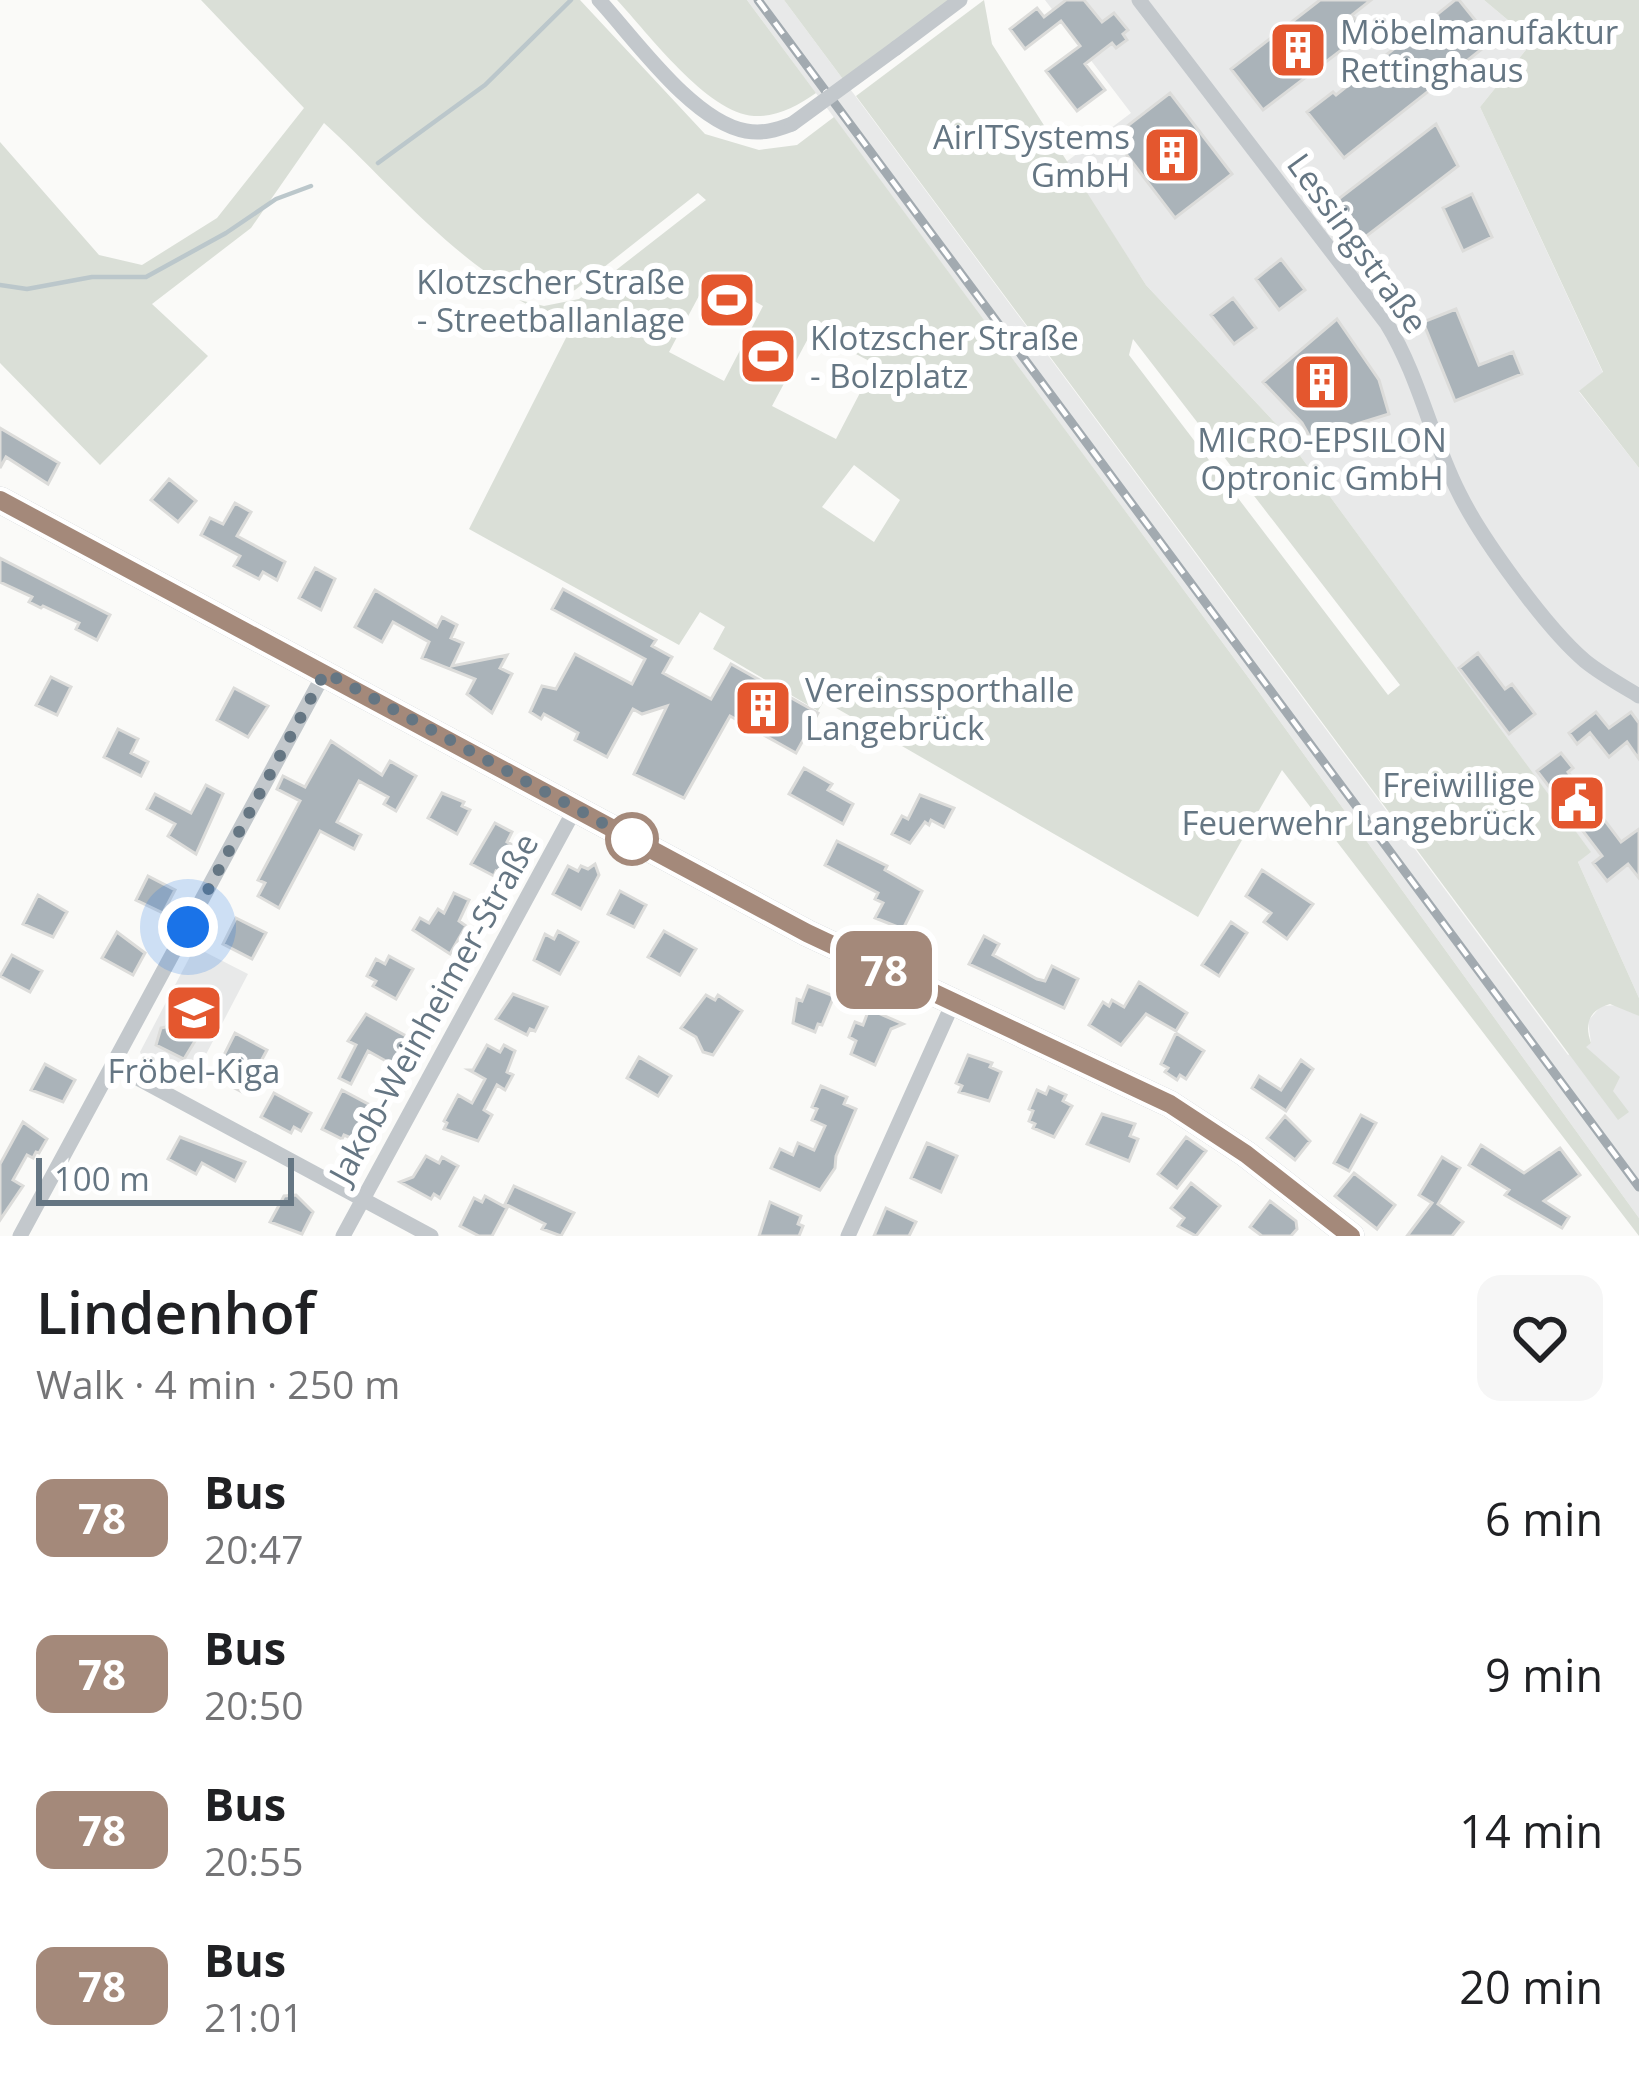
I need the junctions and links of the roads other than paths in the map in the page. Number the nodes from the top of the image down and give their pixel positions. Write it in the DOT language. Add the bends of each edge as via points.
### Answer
graph roads {
  1 [pos="599,0"];
  2 [pos="960,0"];
  3 [pos="1139,0"];
  4 [pos="0,500"];
  5 [pos="325,672"];
  6 [pos="1639,696"];
  7 [pos="575,809"];
  8 [pos="952,1003"];
  9 [pos="113,1065"];
  10 [pos="363,1199"];
  11 [pos="1316,1209"];
  12 [pos="20,1236"];
  13 [pos="343,1236"];
  14 [pos="431,1236"];
  15 [pos="848,1236"];
  16 [pos="1324,1236"];
  17 [pos="1351,1236"];
  1 -- 2 [label="street, bridge" via="691,100 742,130 770,132"];
  3 -- 6 [label="street, Lessingstraße" via="1387,324 1479,528 1565,641"];
  4 -- 5 [label="main road"];
  5 -- 7 [label="main road"];
  5 -- 9 [label="street"];
  7 -- 8 [label="main road"];
  7 -- 10 [label="street, Jakob-Weinheimer-Straße"];
  8 -- 11 [label="main road" via="1170,1104"];
  8 -- 15 [label="street"];
  9 -- 10 [label="street"];
  9 -- 12 [label="street"];
  10 -- 13 [label="street, Jakob-Weinheimer-Straße"];
  10 -- 14 [label="street"];
  11 -- 16 [label="main road"];
  11 -- 17 [label="main road"];
}
